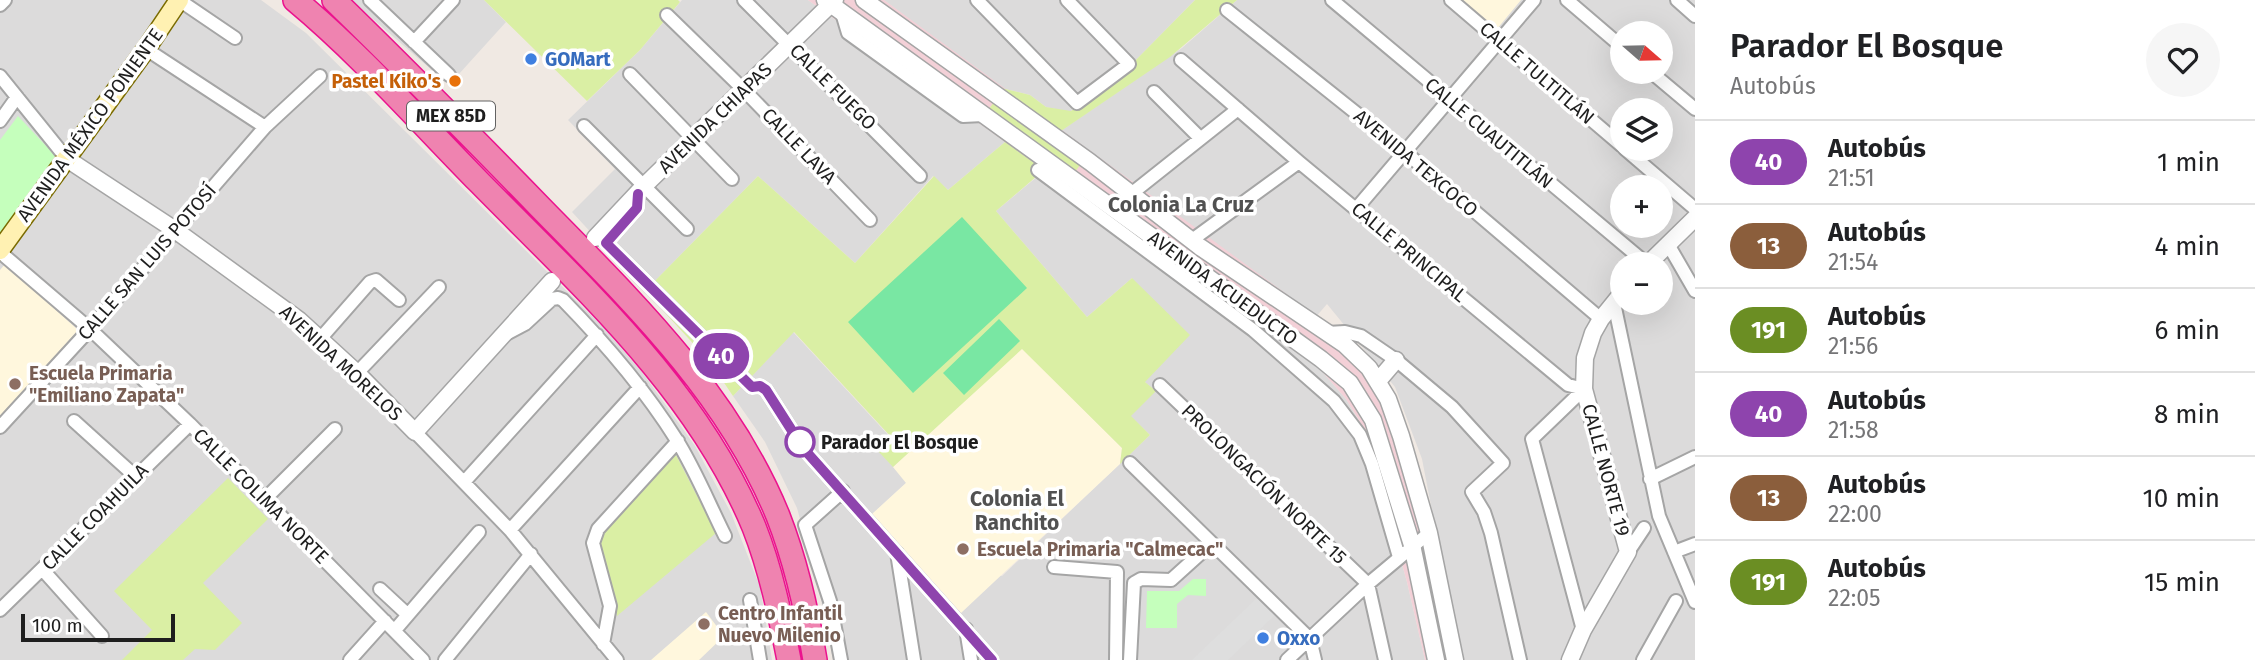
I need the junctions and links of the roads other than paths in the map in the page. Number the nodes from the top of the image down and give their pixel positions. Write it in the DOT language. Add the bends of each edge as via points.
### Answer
graph roads {
  1 [pos="5,0"];
  2 [pos="179,0"];
  3 [pos="295,0"];
  4 [pos="334,0"];
  5 [pos="370,0"];
  6 [pos="453,0"];
  7 [pos="744,0"];
  8 [pos="864,0"];
  9 [pos="977,0"];
  10 [pos="1068,0"];
  11 [pos="1332,0"];
  12 [pos="1451,0"];
  13 [pos="1534,0"];
  14 [pos="1566,0"];
  15 [pos="1677,0"];
  16 [pos="833,4"];
  17 [pos="0,5"];
  18 [pos="1227,10"];
  19 [pos="667,15"];
  20 [pos="1695,16"];
  21 [pos="1610,37"];
  22 [pos="235,38"];
  23 [pos="414,41"];
  24 [pos="1499,41"];
  25 [pos="791,45"];
  26 [pos="146,49"];
  27 [pos="1181,60"];
  28 [pos="630,74"];
  29 [pos="449,75"];
  30 [pos="0,76"];
  31 [pos="320,76"];
  32 [pos="1665,84"];
  33 [pos="744,90"];
  34 [pos="1154,92"];
  35 [pos="16,97"];
  36 [pos="1448,100"];
  37 [pos="1238,109"];
  38 [pos="1695,109"];
  39 [pos="0,121"];
  40 [pos="265,127"];
  41 [pos="584,127"];
  42 [pos="1610,136"];
  43 [pos="1200,138"];
  44 [pos="693,139"];
  45 [pos="1405,152"];
  46 [pos="67,159"];
  47 [pos="1639,161"];
  48 [pos="1299,162"];
  49 [pos="1038,170"];
  50 [pos="920,176"];
  51 [pos="732,179"];
  52 [pos="640,191"];
  53 [pos="1131,194"];
  54 [pos="1356,209"];
  55 [pos="1695,209"];
  56 [pos="1695,218"];
  57 [pos="870,220"];
  58 [pos="687,229"];
  59 [pos="175,230"];
  60 [pos="595,238"];
  61 [pos="1192,240"];
  62 [pos="1669,246"];
  63 [pos="0,251"];
  64 [pos="1633,252"];
  65 [pos="1662,252"];
  66 [pos="552,281"];
  67 [pos="439,287"];
  68 [pos="1695,292"];
  69 [pos="399,300"];
  70 [pos="1610,308"];
  71 [pos="1621,315"];
  72 [pos="1601,319"];
  73 [pos="90,330"];
  74 [pos="1328,333"];
  75 [pos="501,335"];
  76 [pos="597,335"];
  77 [pos="320,339"];
  78 [pos="1396,360"];
  79 [pos="357,373"];
  80 [pos="1378,382"];
  81 [pos="1160,384"];
  82 [pos="640,387"];
  83 [pos="1584,389"];
  84 [pos="74,421"];
  85 [pos="190,424"];
  86 [pos="0,427"];
  87 [pos="335,429"];
  88 [pos="415,432"];
  89 [pos="678,441"];
  90 [pos="1695,457"];
  91 [pos="1130,463"];
  92 [pos="136,477"];
  93 [pos="1650,479"];
  94 [pos="465,481"];
  95 [pos="843,492"];
  96 [pos="264,500"];
  97 [pos="1644,528"];
  98 [pos="510,530"];
  99 [pos="479,532"];
  100 [pos="1429,533"];
  101 [pos="725,536"];
  102 [pos="1695,544"];
  103 [pos="1412,545"];
  104 [pos="897,552"];
  105 [pos="1202,552"];
  106 [pos="1628,552"];
  107 [pos="1674,552"];
  108 [pos="531,554"];
  109 [pos="1399,557"];
  110 [pos="1054,567"];
  111 [pos="42,569"];
  112 [pos="1368,584"];
  113 [pos="1118,586"];
  114 [pos="1132,586"];
  115 [pos="380,589"];
  116 [pos="750,600"];
  117 [pos="1676,601"];
  118 [pos="1695,602"];
  119 [pos="0,610"];
  120 [pos="408,615"];
  121 [pos="390,626"];
  122 [pos="966,629"];
  123 [pos="1583,630"];
  124 [pos="102,636"];
  125 [pos="1310,639"];
  126 [pos="603,643"];
  127 [pos="351,660"];
  128 [pos="423,660"];
  129 [pos="445,660"];
  130 [pos="617,660"];
  131 [pos="760,660"];
  132 [pos="789,660"];
  133 [pos="815,660"];
  134 [pos="841,660"];
  135 [pos="914,660"];
  136 [pos="971,660"];
  137 [pos="992,660"];
  138 [pos="1116,660"];
  139 [pos="1130,660"];
  140 [pos="1287,660"];
  141 [pos="1315,660"];
  142 [pos="1385,660"];
  143 [pos="1436,660"];
  144 [pos="1455,660"];
  145 [pos="1520,660"];
  146 [pos="1570,660"];
  147 [pos="1643,660"];
  1 -- 17 [label="street"];
  2 -- 22 [label="street"];
  2 -- 26 [label="main road, AVENIDA MÉXICO PONIENTE"];
  3 -- 132 [label="highway, MEX 85D" via="365,65 618,325 681,399 709,440 754,527"];
  4 -- 133 [label="highway, MEX 85D" via="636,304 710,396 758,473 778,517 806,609"];
  5 -- 23 [label="street"];
  6 -- 23 [label="street"];
  7 -- 25 [label="street, CALLE FUEGO"];
  8 -- 53 [label="street, AVENIDA ACUEDUCTO"];
  9 -- 10 [label="street" via="1077,103 1129,64"];
  11 -- 36 [label="street, CALLE CUAUTITLÁN"];
  12 -- 24 [label="street, CALLE TULTITLÁN"];
  13 -- 24 [label="street"];
  14 -- 21 [label="street"];
  15 -- 20 [label="street"];
  16 -- 25 [label="street, AVENIDA CHIAPAS"];
  16 -- 103 [label="street, AVENIDA ACUEDUCTO" via="1350,383 1373,420"];
  18 -- 45 [label="street, AVENIDA TEXCOCO"];
  19 -- 33 [label="street, CALLE LAVA"];
  23 -- 29 [label="street"];
  24 -- 36 [label="street"];
  24 -- 42 [label="street, CALLE TULTITLÁN"];
  25 -- 33 [label="street, AVENIDA CHIAPAS"];
  25 -- 50 [label="street, CALLE FUEGO"];
  26 -- 40 [label="street"];
  26 -- 46 [label="main road, AVENIDA MÉXICO PONIENTE"];
  27 -- 37 [label="street, CALLE PRINCIPAL"];
  28 -- 44 [label="street"];
  30 -- 35 [label="street, AVENIDA MORELOS"];
  31 -- 40 [label="street, CALLE SAN LUIS POTOSÍ"];
  32 -- 38 [label="street"];
  33 -- 44 [label="street, AVENIDA CHIAPAS"];
  33 -- 57 [label="street, CALLE LAVA"];
  34 -- 43 [label="street"];
  35 -- 39 [label="street"];
  35 -- 46 [label="street, AVENIDA MORELOS"];
  36 -- 45 [label="street"];
  36 -- 64 [label="street, CALLE CUAUTITLÁN"];
  37 -- 43 [label="street"];
  37 -- 48 [label="street, CALLE PRINCIPAL"];
  40 -- 59 [label="street, CALLE SAN LUIS POTOSÍ"];
  41 -- 52 [label="street"];
  43 -- 53 [label="street"];
  44 -- 51 [label="street"];
  44 -- 52 [label="street, AVENIDA CHIAPAS"];
  45 -- 54 [label="street"];
  45 -- 72 [label="street, AVENIDA TEXCOCO"];
  46 -- 59 [label="street, AVENIDA MORELOS"];
  46 -- 63 [label="main road, AVENIDA MÉXICO PONIENTE"];
  47 -- 55 [label="street, CALLE TULTITLÁN"];
  48 -- 54 [label="street, CALLE PRINCIPAL"];
  48 -- 61 [label="street"];
  49 -- 109 [label="street, AVENIDA ACUEDUCTO" via="1253,330 1334,401 1364,444"];
  52 -- 58 [label="street"];
  52 -- 60 [label="street, AVENIDA CHIAPAS"];
  52 -- 95 [label="street" via="637,208 606,243 752,387 766,390 803,448"];
  53 -- 61 [label="street, AVENIDA ACUEDUCTO"];
  54 -- 83 [label="street, CALLE PRINCIPAL" via="1568,385"];
  56 -- 62 [label="street"];
  59 -- 73 [label="street, CALLE SAN LUIS POTOSÍ"];
  59 -- 77 [label="street, AVENIDA MORELOS"];
  61 -- 74 [label="street, AVENIDA ACUEDUCTO"];
  62 -- 65 [label="street"];
  62 -- 68 [label="street"];
  63 -- 73 [label="street, CALLE COLIMA NORTE"];
  66 -- 75 [label="street"];
  67 -- 79 [label="street"];
  69 -- 77 [label="street" via="382,282 370,282"];
  70 -- 72 [label="street"];
  71 -- 93 [label="street"];
  72 -- 83 [label="street" via="1586,358"];
  73 -- 85 [label="street, CALLE COLIMA NORTE"];
  73 -- 86 [label="street, CALLE SAN LUIS POTOSÍ"];
  74 -- 78 [label="street" via="1361,336"];
  74 -- 80 [label="street, AVENIDA ACUEDUCTO"];
  75 -- 76 [label="street" via="514,332 558,298"];
  75 -- 88 [label="street"];
  76 -- 82 [label="street"];
  76 -- 94 [label="street"];
  77 -- 79 [label="street, AVENIDA MORELOS"];
  78 -- 80 [label="street"];
  78 -- 145 [label="street" via="1452,407 1503,463 1472,492 1491,533"];
  79 -- 88 [label="street, AVENIDA MORELOS"];
  80 -- 100 [label="street, AVENIDA ACUEDUCTO" via="1401,436"];
  81 -- 112 [label="street, PROLONGACIÓN NORTE 15"];
  82 -- 89 [label="street"];
  82 -- 98 [label="street"];
  83 -- 106 [label="street, CALLE NORTE 19"];
  83 -- 123 [label="street" via="1532,439"];
  84 -- 92 [label="street"];
  85 -- 92 [label="street, CALLE COAHUILA"];
  85 -- 96 [label="street, CALLE COLIMA NORTE"];
  87 -- 96 [label="street"];
  88 -- 94 [label="street, AVENIDA MORELOS"];
  89 -- 101 [label="street"];
  89 -- 126 [label="street" via="598,529 593,543 610,606"];
  90 -- 93 [label="street"];
  91 -- 125 [label="street"];
  92 -- 111 [label="street, CALLE COAHUILA"];
  93 -- 107 [label="street"];
  94 -- 98 [label="street, AVENIDA MORELOS"];
  95 -- 104 [label="street"];
  95 -- 134 [label="street" via="805,525 830,601"];
  96 -- 121 [label="street, CALLE COLIMA NORTE"];
  97 -- 106 [label="street"];
  98 -- 108 [label="street, AVENIDA MORELOS"];
  99 -- 120 [label="street"];
  100 -- 103 [label="street"];
  100 -- 144 [label="street, AVENIDA ACUEDUCTO"];
  102 -- 107 [label="street"];
  103 -- 109 [label="street"];
  103 -- 143 [label="street, AVENIDA ACUEDUCTO"];
  104 -- 122 [label="street"];
  104 -- 135 [label="street"];
  105 -- 114 [label="street" via="1175,578 1138,579"];
  106 -- 123 [label="street"];
  107 -- 118 [label="street"];
  108 -- 126 [label="street, AVENIDA MORELOS"];
  108 -- 129 [label="street"];
  109 -- 112 [label="street"];
  110 -- 113 [label="street" via="1114,570"];
  111 -- 119 [label="street, CALLE COAHUILA"];
  111 -- 124 [label="street"];
  112 -- 125 [label="street"];
  112 -- 142 [label="street"];
  113 -- 114 [label="street"];
  113 -- 138 [label="street"];
  114 -- 139 [label="street"];
  115 -- 120 [label="street"];
  116 -- 131 [label="street"];
  117 -- 147 [label="street"];
  120 -- 121 [label="street"];
  121 -- 127 [label="street"];
  121 -- 128 [label="street, CALLE COLIMA NORTE"];
  122 -- 136 [label="street"];
  122 -- 137 [label="street"];
  123 -- 146 [label="street"];
  125 -- 140 [label="street"];
  125 -- 141 [label="street"];
  126 -- 130 [label="street, AVENIDA MORELOS"];
}
